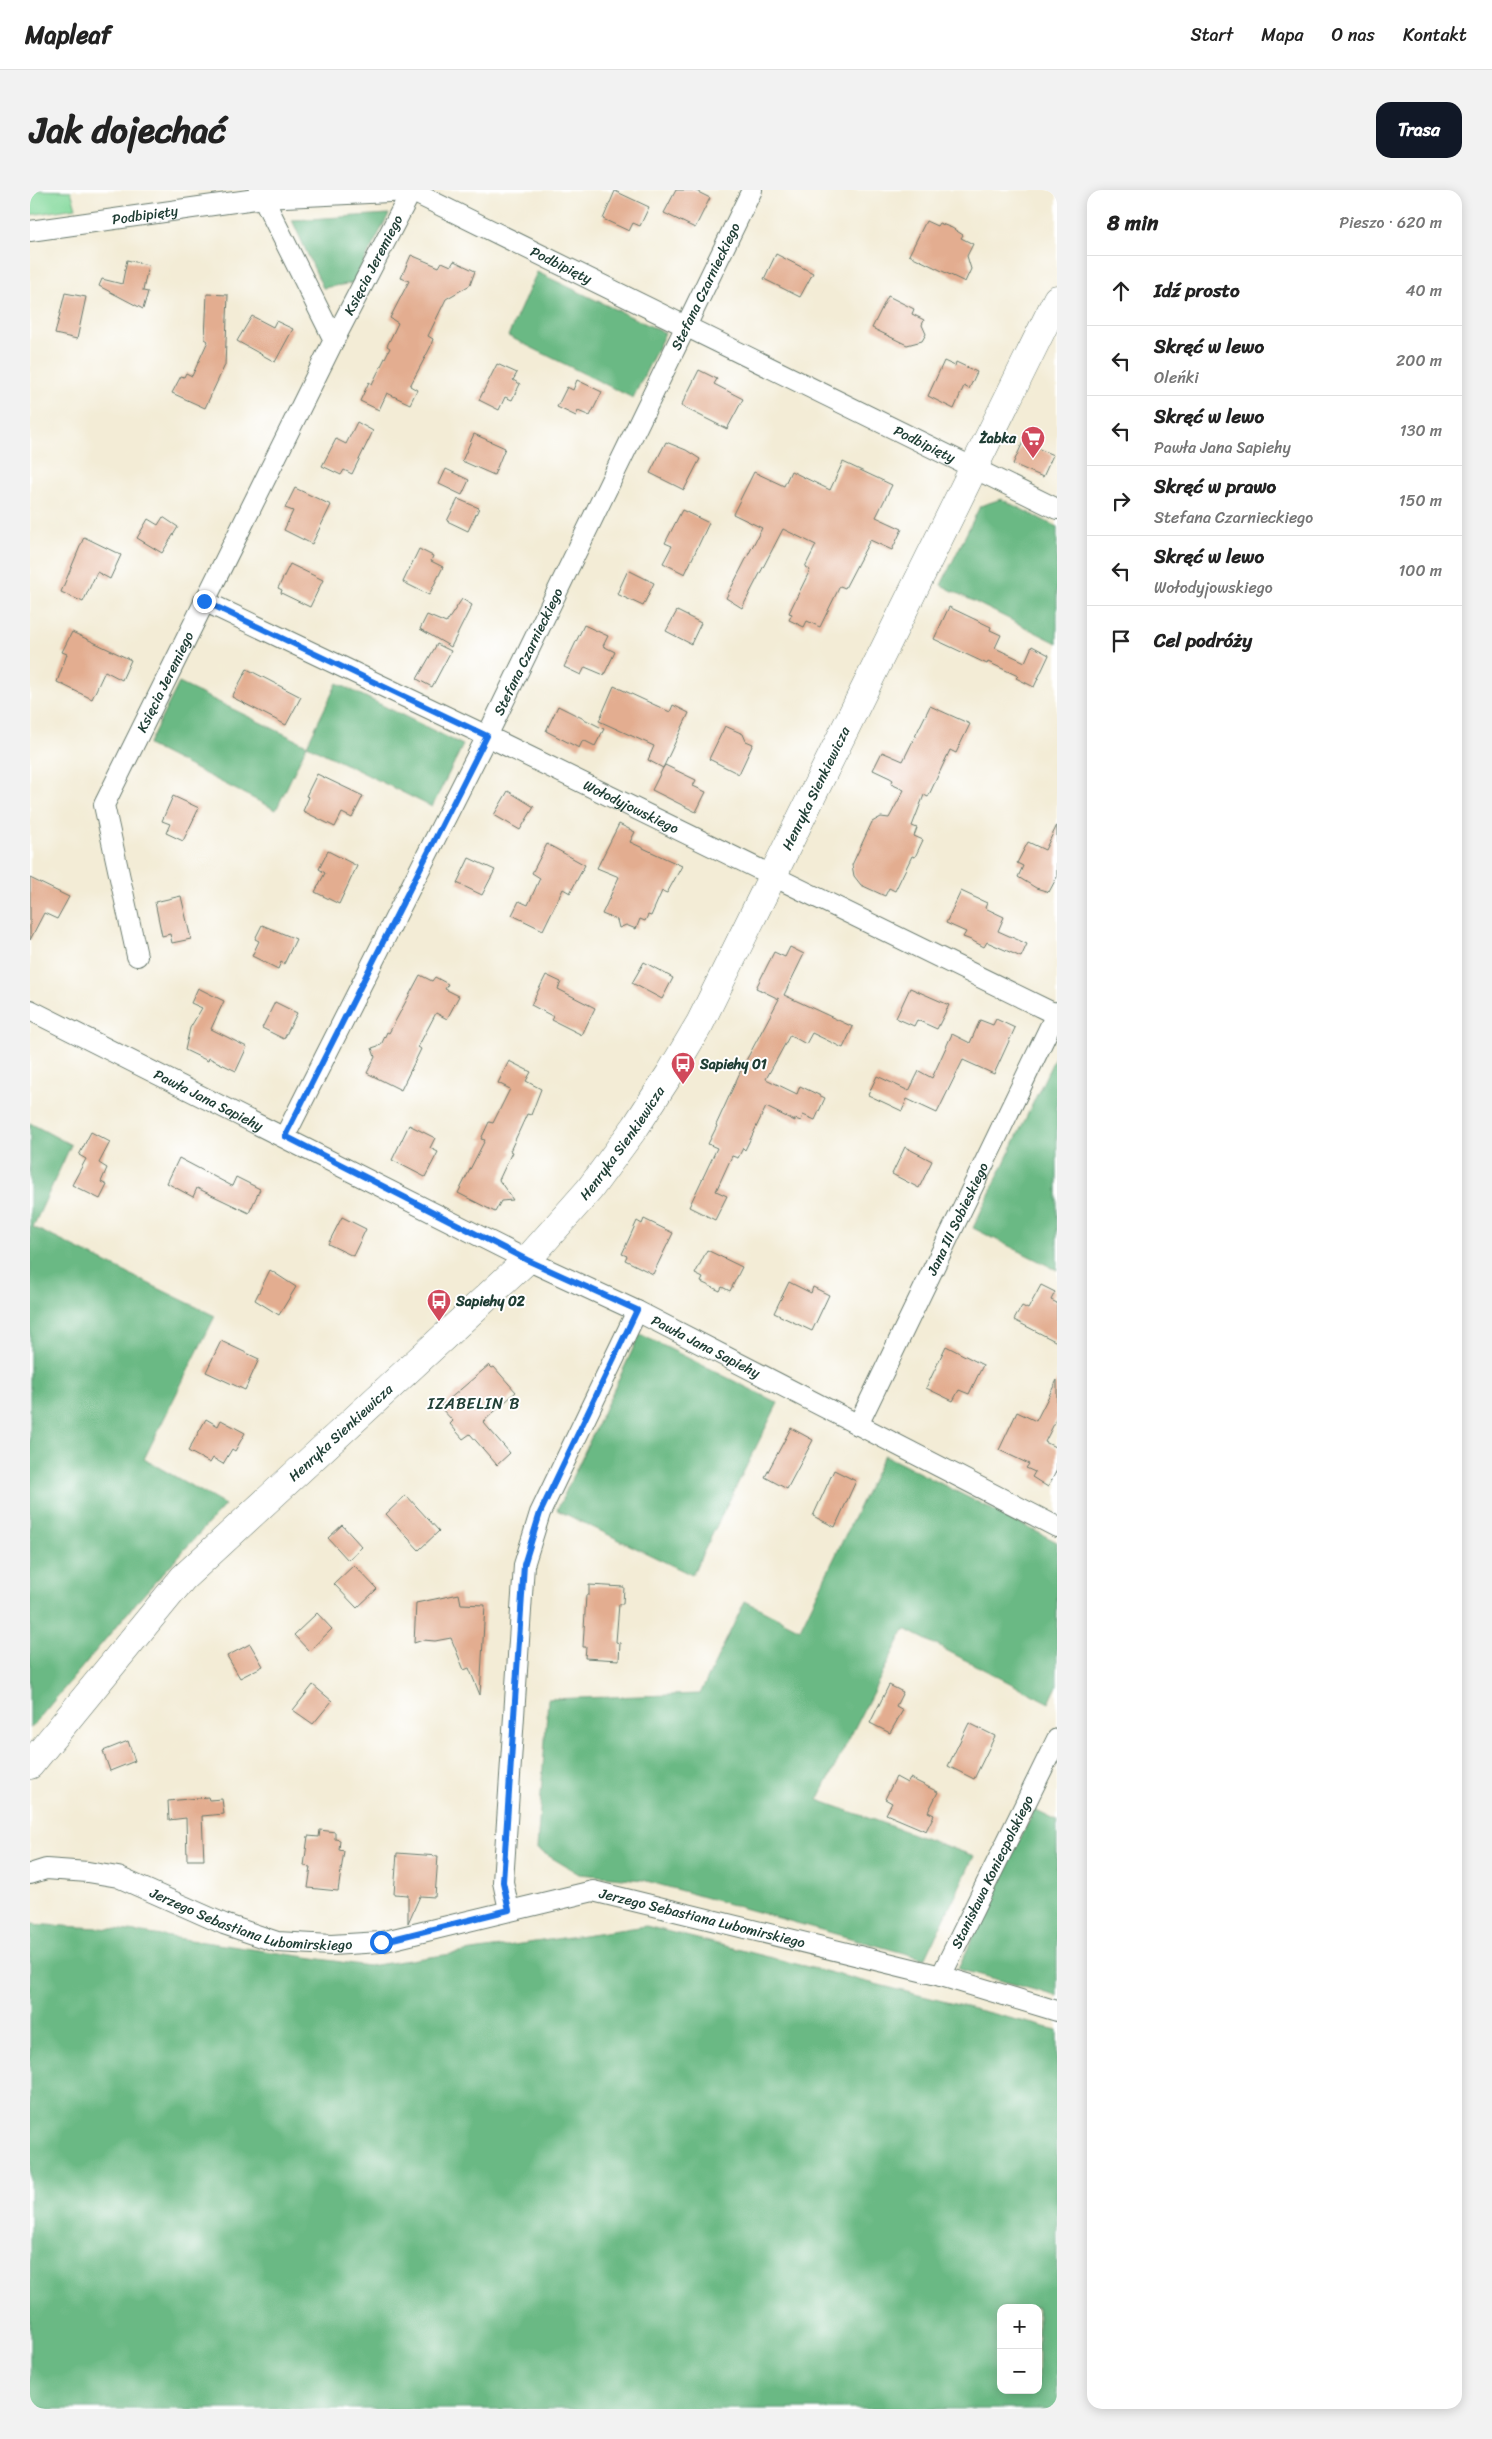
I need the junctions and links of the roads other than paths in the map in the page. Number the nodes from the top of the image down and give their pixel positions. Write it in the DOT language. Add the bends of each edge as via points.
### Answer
graph roads {
  1 [pos="411,190"];
  2 [pos="752,190"];
  3 [pos="261,194"];
  4 [pos="30,231"];
  5 [pos="1057,299"];
  6 [pos="687,326"];
  7 [pos="334,340"];
  8 [pos="974,467"];
  9 [pos="1057,509"];
  10 [pos="204,601"];
  11 [pos="487,736"];
  12 [pos="772,875"];
  13 [pos="137,956"];
  14 [pos="30,1010"];
  15 [pos="1057,1014"];
  16 [pos="285,1136"];
  17 [pos="527,1260"];
  18 [pos="637,1310"];
  19 [pos="858,1425"];
  20 [pos="1057,1527"];
  21 [pos="1057,1739"];
  22 [pos="30,1765"];
  23 [pos="30,1874"];
  24 [pos="509,1910"];
  25 [pos="941,1976"];
  26 [pos="1057,2011"];
  1 -- 3 [label="street, Podbipięty"];
  1 -- 6 [label="street, Podbipięty"];
  1 -- 7 [label="street, Księcia Jeremiego"];
  2 -- 6 [label="street, Stefana Czarnieckiego"];
  3 -- 4 [label="street, Podbipięty"];
  3 -- 7 [label="street, Księcia Jeremiego"];
  5 -- 8 [label="street, Henryka Sienkiewicza"];
  6 -- 8 [label="street, Podbipięty"];
  6 -- 11 [label="street, Stefana Czarnieckiego"];
  7 -- 10 [label="street, Księcia Jeremiego"];
  8 -- 9 [label="street, Podbipięty"];
  8 -- 12 [label="street, Henryka Sienkiewicza"];
  10 -- 11 [label="street, Wołodyjowskiego"];
  10 -- 13 [label="street, Księcia Jeremiego" via="104,805"];
  11 -- 12 [label="street, Wołodyjowskiego"];
  11 -- 16 [label="street, Stefana Czarnieckiego"];
  12 -- 15 [label="street, Wołodyjowskiego"];
  12 -- 17 [label="street, Henryka Sienkiewicza" via="700,1023 671,1072 588,1190"];
  14 -- 16 [label="street, Pawła Jana Sapiehy"];
  15 -- 19 [label="street, Jana III Sobieskiego"];
  16 -- 17 [label="street, Pawła Jana Sapiehy"];
  17 -- 18 [label="street, Pawła Jana Sapiehy"];
  17 -- 22 [label="street, Henryka Sienkiewicza" via="183,1578"];
  18 -- 19 [label="street, Pawła Jana Sapiehy"];
  18 -- 24 [label="street" via="540,1513 524,1565 503,1882"];
  19 -- 20 [label="street, Pawła Jana Sapiehy"];
  21 -- 25 [label="street, Stanisława Koniecpolskiego"];
  23 -- 24 [label="street, Jerzego Sebastiana Lubomirskiego" via="46,1869 118,1877 224,1924 277,1942 330,1945 381,1942"];
  24 -- 25 [label="street, Jerzego Sebastiana Lubomirskiego" via="593,1891"];
  25 -- 26 [label="street, Jerzego Sebastiana Lubomirskiego"];
}
